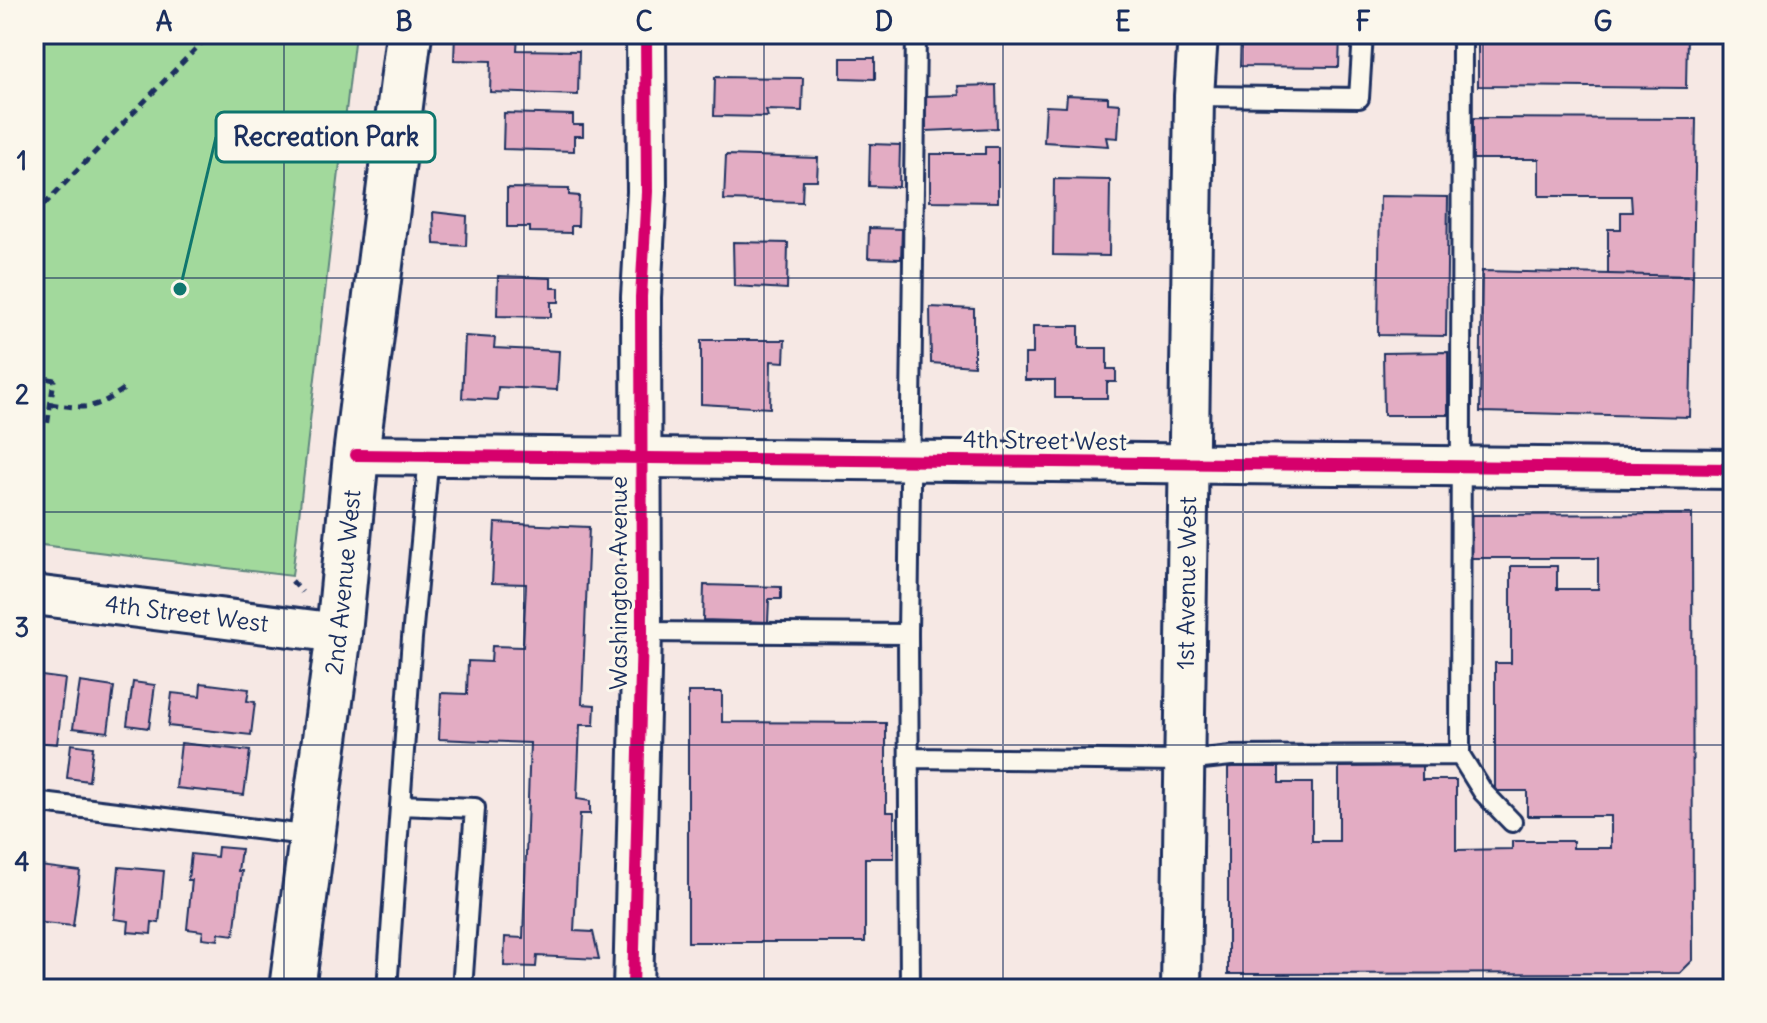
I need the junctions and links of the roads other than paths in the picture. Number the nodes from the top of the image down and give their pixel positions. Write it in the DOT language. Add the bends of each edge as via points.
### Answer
graph roads {
  1 [pos="409,34"];
  2 [pos="646,34"];
  3 [pos="916,34"];
  4 [pos="1198,34"];
  5 [pos="1363,34"];
  6 [pos="1462,34"];
  7 [pos="1194,96"];
  8 [pos="356,455"];
  9 [pos="429,456"];
  10 [pos="642,459"];
  11 [pos="909,461"];
  12 [pos="1189,464"];
  13 [pos="1461,467"];
  14 [pos="1733,469"];
  15 [pos="34,595"];
  16 [pos="642,632"];
  17 [pos="339,633"];
  18 [pos="908,634"];
  19 [pos="1460,755"];
  20 [pos="910,758"];
  21 [pos="1184,761"];
  22 [pos="34,802"];
  23 [pos="400,805"];
  24 [pos="1512,822"];
  25 [pos="313,836"];
  26 [pos="292,989"];
  27 [pos="387,989"];
  28 [pos="462,989"];
  29 [pos="633,989"];
  30 [pos="910,989"];
  31 [pos="1181,989"];
  1 -- 8 [label="main road, 2nd Avenue West"];
  2 -- 10 [label="street, Washington Avenue"];
  3 -- 11 [label="lane"];
  4 -- 7 [label="street, 1st Avenue West"];
  5 -- 7 [label="lane" via="1359,98"];
  6 -- 13 [label="lane"];
  7 -- 12 [label="street, 1st Avenue West"];
  8 -- 9 [label="street, 4th Street West"];
  8 -- 17 [label="main road, 2nd Avenue West"];
  9 -- 10 [label="street, 4th Street West"];
  9 -- 23 [label="lane"];
  10 -- 11 [label="street, 4th Street West"];
  10 -- 16 [label="street, Washington Avenue"];
  11 -- 12 [label="street, 4th Street West"];
  11 -- 18 [label="lane"];
  12 -- 13 [label="street, 4th Street West"];
  12 -- 21 [label="street, 1st Avenue West"];
  13 -- 14 [label="street, 4th Street West"];
  13 -- 19 [label="lane"];
  15 -- 17 [label="street, 4th Street West"];
  16 -- 18 [label="lane"];
  16 -- 29 [label="street, Washington Avenue"];
  17 -- 25 [label="main road, 2nd Avenue West"];
  18 -- 20 [label="lane"];
  19 -- 21 [label="lane"];
  19 -- 24 [label="lane" via="1483,792"];
  20 -- 21 [label="lane"];
  20 -- 30 [label="lane"];
  21 -- 31 [label="street, 1st Avenue West"];
  22 -- 25 [label="lane"];
  23 -- 27 [label="lane"];
  23 -- 28 [label="lane" via="475,808"];
  25 -- 26 [label="main road, 2nd Avenue West"];
}
